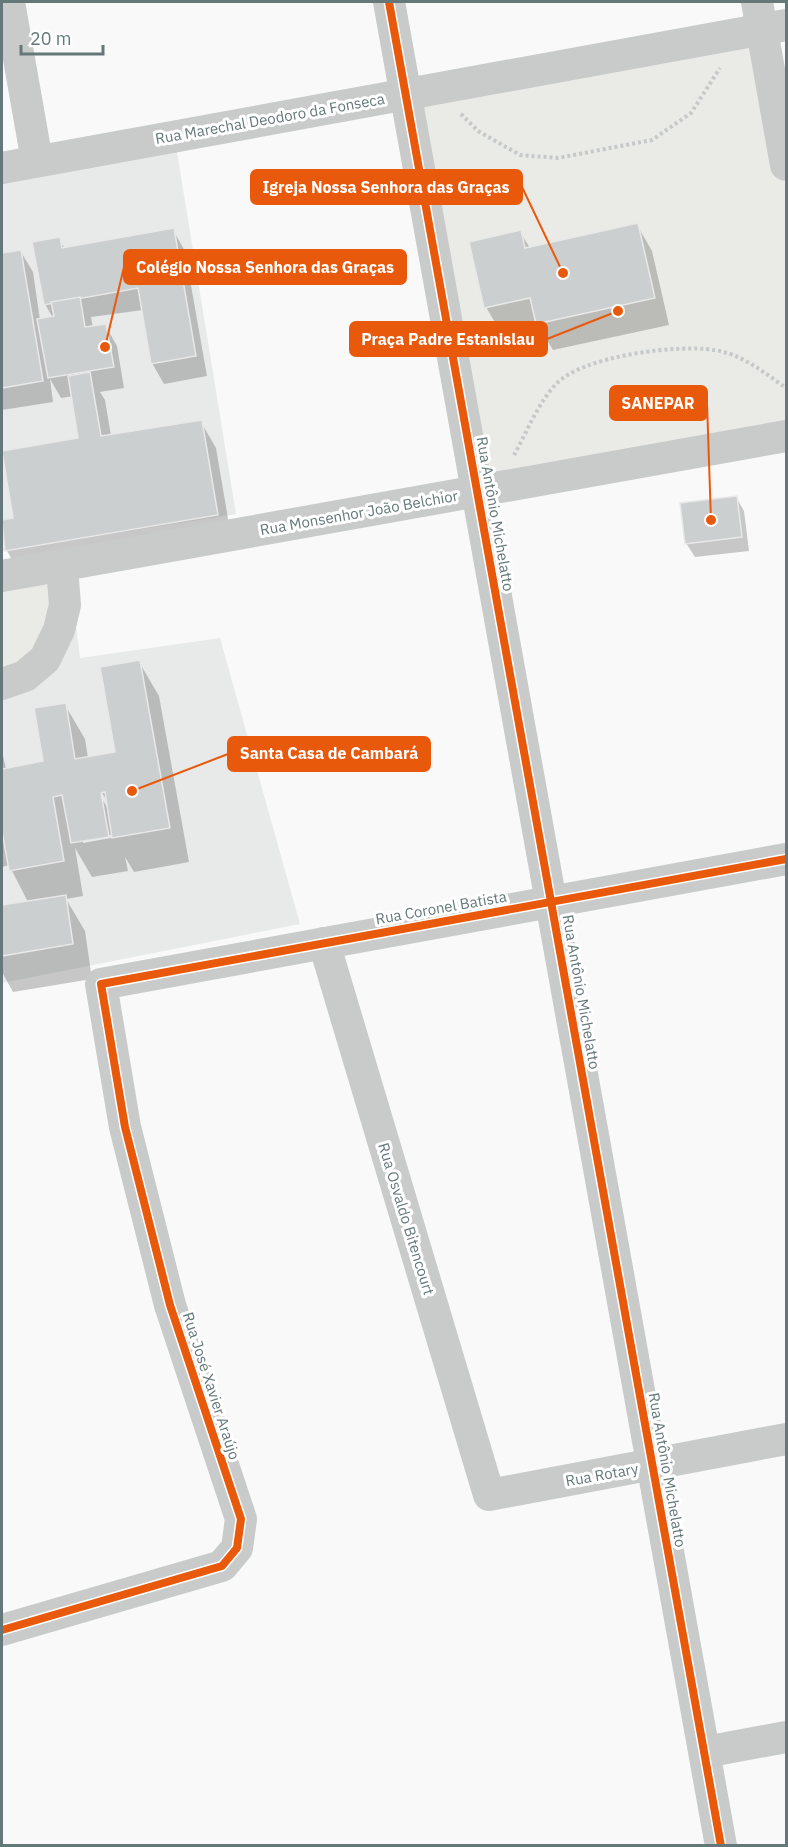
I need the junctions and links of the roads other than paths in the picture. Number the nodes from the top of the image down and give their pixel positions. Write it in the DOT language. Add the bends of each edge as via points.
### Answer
graph roads {
  1 [pos="9,2"];
  2 [pos="389,2"];
  3 [pos="760,23"];
  4 [pos="405,94"];
  5 [pos="37,161"];
  6 [pos="786,165"];
  7 [pos="2,168"];
  8 [pos="786,436"];
  9 [pos="488,490"];
  10 [pos="62,567"];
  11 [pos="2,576"];
  12 [pos="2,684"];
  13 [pos="786,859"];
  14 [pos="551,902"];
  15 [pos="324,943"];
  16 [pos="101,984"];
  17 [pos="786,1439"];
  18 [pos="653,1465"];
  19 [pos="489,1495"];
  20 [pos="2,1630"];
  21 [pos="786,1737"];
  22 [pos="705,1752"];
  23 [pos="722,1845"];
  1 -- 5 [label="street"];
  2 -- 4 [label="street, Rua Antônio Michelatto"];
  3 -- 4 [label="street, Rua Marechal Deodoro da Fonseca"];
  3 -- 6 [label="street"];
  4 -- 5 [label="street, Rua Marechal Deodoro da Fonseca"];
  4 -- 9 [label="street, Rua Antônio Michelatto"];
  5 -- 7 [label="street, Rua Marechal Deodoro da Fonseca"];
  8 -- 9 [label="street, Rua Monsenhor João Belchior"];
  9 -- 10 [label="street, Rua Monsenhor João Belchior"];
  9 -- 14 [label="street, Rua Antônio Michelatto"];
  10 -- 11 [label="street, Rua Monsenhor João Belchior"];
  10 -- 12 [label="street" via="65,605 59,630 45,659 25,676"];
  13 -- 14 [label="street, Rua Coronel Batista"];
  14 -- 15 [label="street, Rua Coronel Batista"];
  14 -- 18 [label="street, Rua Antônio Michelatto"];
  15 -- 16 [label="street, Rua Coronel Batista"];
  15 -- 19 [label="street, Rua Osvaldo Bitencourt"];
  16 -- 20 [label="street, Rua José Xavier Araújo" via="125,1127 170,1305 241,1519 237,1548 222,1566"];
  17 -- 18 [label="street, Rua Rotary"];
  18 -- 19 [label="street, Rua Rotary"];
  18 -- 22 [label="street, Rua Antônio Michelatto"];
  21 -- 22 [label="street"];
  22 -- 23 [label="street, Rua Antônio Michelatto"];
}
